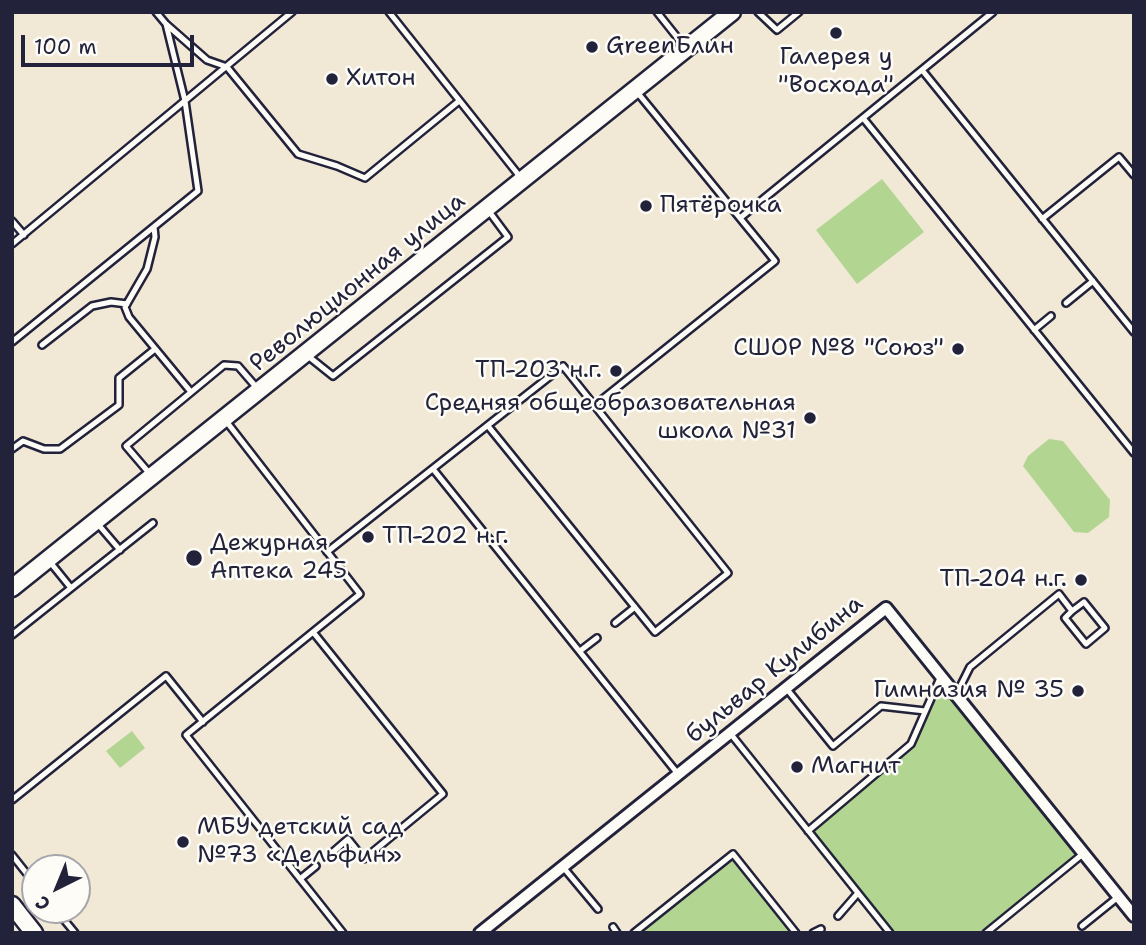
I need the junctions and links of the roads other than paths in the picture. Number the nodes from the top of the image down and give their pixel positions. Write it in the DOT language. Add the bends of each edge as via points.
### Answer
graph roads {
  1 [pos="156,12"];
  2 [pos="292,12"];
  3 [pos="389,12"];
  4 [pos="657,12"];
  5 [pos="732,12"];
  6 [pos="758,12"];
  7 [pos="799,12"];
  8 [pos="993,12"];
  9 [pos="166,24"];
  10 [pos="686,48"];
  11 [pos="227,67"];
  12 [pos="922,70"];
  13 [pos="635,90"];
  14 [pos="185,101"];
  15 [pos="458,101"];
  16 [pos="863,118"];
  17 [pos="1134,175"];
  18 [pos="523,181"];
  19 [pos="487,209"];
  20 [pos="740,218"];
  21 [pos="1042,219"];
  22 [pos="12,221"];
  23 [pos="154,227"];
  24 [pos="24,235"];
  25 [pos="12,244"];
  26 [pos="1093,281"];
  27 [pos="1066,303"];
  28 [pos="127,304"];
  29 [pos="1051,316"];
  30 [pos="1034,330"];
  31 [pos="1134,332"];
  32 [pos="12,342"];
  33 [pos="42,345"];
  34 [pos="155,349"];
  35 [pos="306,354"];
  36 [pos="259,391"];
  37 [pos="191,392"];
  38 [pos="594,406"];
  39 [pos="224,419"];
  40 [pos="488,426"];
  41 [pos="12,449"];
  42 [pos="1134,453"];
  43 [pos="433,469"];
  44 [pos="152,477"];
  45 [pos="96,521"];
  46 [pos="153,523"];
  47 [pos="120,550"];
  48 [pos="327,552"];
  49 [pos="48,559"];
  50 [pos="12,588"];
  51 [pos="71,588"];
  52 [pos="635,607"];
  53 [pos="1072,611"];
  54 [pos="615,623"];
  55 [pos="313,632"];
  56 [pos="12,635"];
  57 [pos="597,638"];
  58 [pos="580,651"];
  59 [pos="941,677"];
  60 [pos="786,688"];
  61 [pos="956,695"];
  62 [pos="925,711"];
  63 [pos="202,722"];
  64 [pos="730,733"];
  65 [pos="678,774"];
  66 [pos="12,800"];
  67 [pos="808,831"];
  68 [pos="333,852"];
  69 [pos="1084,853"];
  70 [pos="316,866"];
  71 [pos="563,866"];
  72 [pos="300,878"];
  73 [pos="858,892"];
  74 [pos="1118,897"];
  75 [pos="598,909"];
  76 [pos="838,916"];
  77 [pos="1134,916"];
  78 [pos="1082,926"];
  79 [pos="821,929"];
  80 [pos="343,933"];
  81 [pos="480,933"];
  82 [pos="634,933"];
  83 [pos="796,933"];
  84 [pos="813,933"];
  85 [pos="890,933"];
  86 [pos="986,933"];
  1 -- 9 [label="lane"];
  2 -- 11 [label="lane"];
  3 -- 15 [label="lane"];
  4 -- 10 [label="lane"];
  5 -- 10 [label="main road, Революционная улица"];
  6 -- 7 [label="lane" via="777,30"];
  8 -- 12 [label="lane"];
  9 -- 11 [label="lane" via="207,60"];
  9 -- 14 [label="lane"];
  10 -- 13 [label="main road, Революционная улица"];
  11 -- 14 [label="lane"];
  11 -- 15 [label="lane" via="298,154 365,178"];
  12 -- 16 [label="lane"];
  12 -- 21 [label="lane"];
  13 -- 18 [label="main road, Революционная улица"];
  13 -- 20 [label="lane"];
  14 -- 23 [label="lane" via="198,191"];
  14 -- 24 [label="lane"];
  15 -- 18 [label="lane"];
  16 -- 20 [label="lane"];
  16 -- 30 [label="lane"];
  17 -- 21 [label="lane" via="1119,156"];
  18 -- 19 [label="main road, Революционная улица"];
  19 -- 35 [label="main road, Революционная улица"];
  19 -- 35 [label="lane" via="508,237 333,376"];
  20 -- 38 [label="lane" via="775,261"];
  21 -- 26 [label="lane"];
  22 -- 24 [label="lane"];
  23 -- 28 [label="lane" via="147,269"];
  23 -- 32 [label="lane"];
  24 -- 25 [label="lane"];
  26 -- 27 [label="lane"];
  26 -- 31 [label="lane"];
  28 -- 33 [label="lane" via="92,306"];
  28 -- 34 [label="lane" via="129,317"];
  29 -- 30 [label="lane"];
  30 -- 42 [label="lane"];
  34 -- 37 [label="lane"];
  34 -- 41 [label="lane" via="119,378 119,405 60,449 23,441"];
  35 -- 36 [label="main road, Революционная улица"];
  36 -- 37 [label="lane" via="238,366 224,365"];
  36 -- 39 [label="main road, Революционная улица"];
  37 -- 44 [label="lane" via="126,446"];
  38 -- 40 [label="lane" via="563,366"];
  38 -- 52 [label="lane" via="728,573 656,632"];
  39 -- 44 [label="main road, Революционная улица"];
  39 -- 48 [label="lane"];
  40 -- 43 [label="lane"];
  40 -- 52 [label="lane"];
  43 -- 48 [label="lane"];
  43 -- 58 [label="lane"];
  44 -- 45 [label="main road, Революционная улица"];
  45 -- 47 [label="lane"];
  45 -- 49 [label="main road, Революционная улица"];
  46 -- 47 [label="lane"];
  47 -- 51 [label="lane"];
  48 -- 55 [label="lane" via="360,594"];
  49 -- 50 [label="main road, Революционная улица"];
  49 -- 51 [label="lane"];
  51 -- 56 [label="lane"];
  52 -- 54 [label="lane"];
  53 -- 53 [label="lane" via="1084,602 1105,628 1086,643 1065,618"];
  53 -- 61 [label="lane" via="1059,594 970,667"];
  55 -- 63 [label="lane"];
  55 -- 68 [label="lane" via="443,794 365,859 348,839"];
  57 -- 58 [label="lane"];
  58 -- 65 [label="lane"];
  59 -- 60 [label="street, бульвар Кулибина" via="886,608"];
  59 -- 61 [label="street, бульвар Кулибина"];
  59 -- 62 [label="lane"];
  60 -- 62 [label="lane" via="833,746 881,706"];
  60 -- 64 [label="street, бульвар Кулибина"];
  61 -- 69 [label="street, бульвар Кулибина"];
  62 -- 67 [label="lane" via="911,744"];
  63 -- 66 [label="lane" via="166,676"];
  63 -- 72 [label="lane" via="186,735"];
  64 -- 65 [label="street, бульвар Кулибина"];
  64 -- 67 [label="lane"];
  65 -- 71 [label="street, бульвар Кулибина"];
  67 -- 73 [label="lane"];
  69 -- 74 [label="street, бульвар Кулибина"];
  69 -- 86 [label="lane"];
  70 -- 72 [label="lane"];
  71 -- 75 [label="lane"];
  71 -- 81 [label="street, бульвар Кулибина"];
  72 -- 80 [label="lane"];
  73 -- 76 [label="lane"];
  73 -- 85 [label="lane"];
  74 -- 77 [label="street, бульвар Кулибина"];
  74 -- 78 [label="lane"];
  79 -- 84 [label="lane"];
  82 -- 83 [label="lane" via="733,854"];
}
